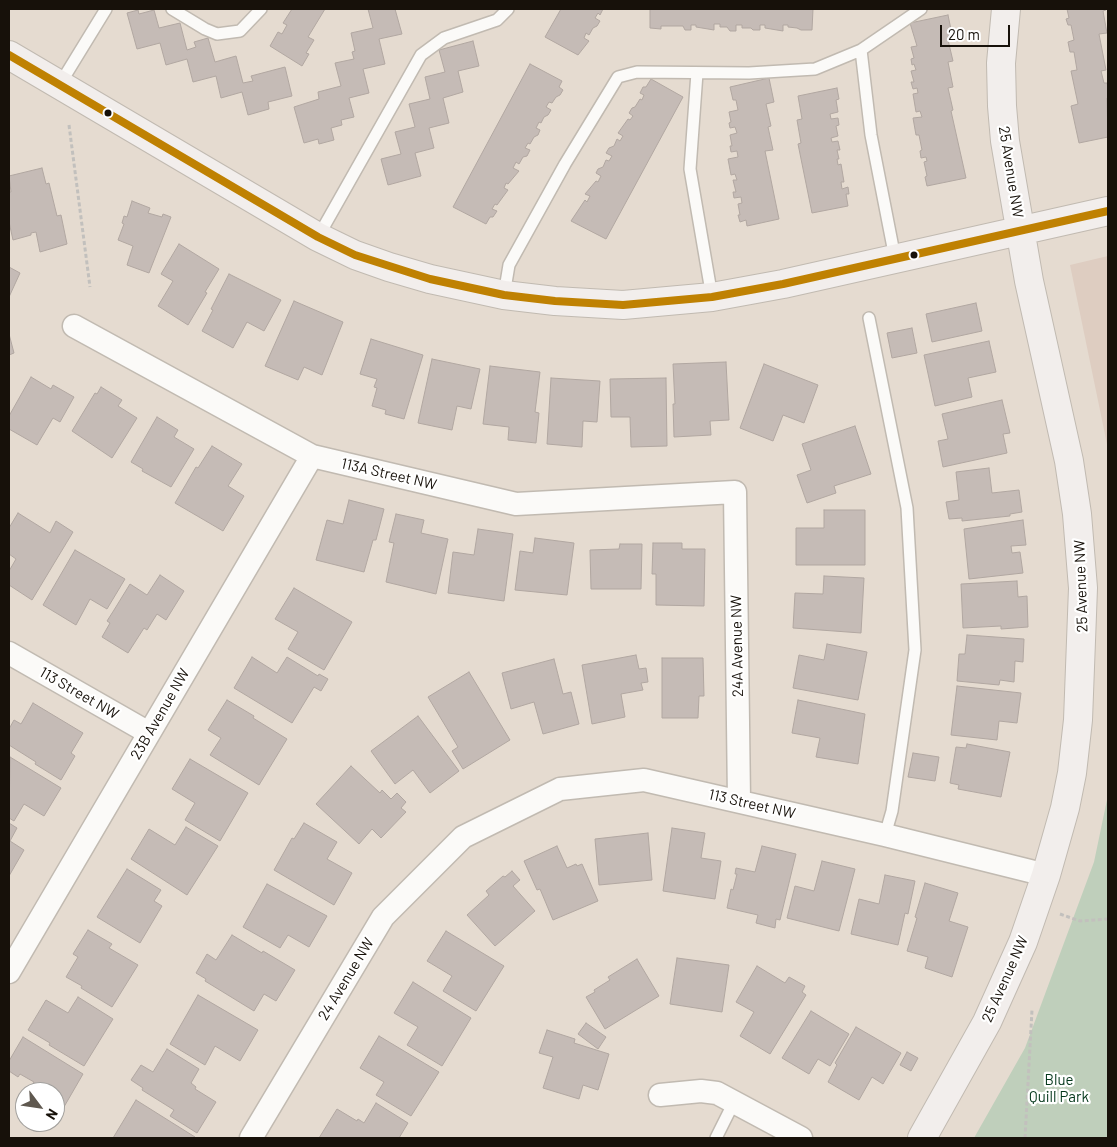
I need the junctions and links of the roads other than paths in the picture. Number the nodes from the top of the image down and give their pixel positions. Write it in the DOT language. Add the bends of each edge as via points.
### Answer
graph roads {
  1 [pos="106,9"];
  2 [pos="172,9"];
  3 [pos="261,9"];
  4 [pos="508,9"];
  5 [pos="921,9"];
  6 [pos="1006,9"];
  7 [pos="861,50"];
  8 [pos="10,57"];
  9 [pos="697,73"];
  10 [pos="60,84"];
  11 [pos="1108,211"];
  12 [pos="1020,230"];
  13 [pos="318,237"];
  14 [pos="895,258"];
  15 [pos="504,295"];
  16 [pos="712,297"];
  17 [pos="869,318"];
  18 [pos="74,326"];
  19 [pos="312,456"];
  20 [pos="735,492"];
  21 [pos="9,653"];
  22 [pos="149,733"];
  23 [pos="739,800"];
  24 [pos="885,835"];
  25 [pos="463,836"];
  26 [pos="1046,876"];
  27 [pos="9,972"];
  28 [pos="660,1094"];
  29 [pos="734,1102"];
  30 [pos="251,1138"];
  31 [pos="716,1138"];
  32 [pos="801,1138"];
  33 [pos="922,1138"];
  1 -- 10 [label="lane"];
  2 -- 3 [label="lane" via="217,34 240,31"];
  4 -- 13 [label="lane" via="498,20 444,38 421,55"];
  5 -- 7 [label="lane"];
  6 -- 12 [label="street, 25 Avenue NW" via="1001,63 1002,106"];
  7 -- 9 [label="lane" via="815,70"];
  7 -- 14 [label="lane" via="871,136"];
  8 -- 10 [label="street"];
  9 -- 15 [label="lane" via="637,72 618,77 509,265"];
  9 -- 16 [label="lane" via="690,169"];
  10 -- 13 [label="street"];
  11 -- 12 [label="street"];
  12 -- 14 [label="street"];
  12 -- 26 [label="street, 25 Avenue NW" via="1070,461 1083,588 1078,720 1072,773"];
  13 -- 15 [label="street" via="389,267"];
  14 -- 16 [label="street"];
  15 -- 16 [label="street" via="623,305"];
  17 -- 24 [label="lane" via="907,508 915,650 892,811"];
  18 -- 19 [label="street, 113A Street NW"];
  19 -- 20 [label="street, 113A Street NW" via="516,504"];
  19 -- 22 [label="street, 23B Avenue NW"];
  20 -- 23 [label="street, 24A Avenue NW"];
  21 -- 22 [label="street, 113 Street NW"];
  22 -- 27 [label="street, 23B Avenue NW"];
  23 -- 24 [label="street, 113 Street NW"];
  23 -- 25 [label="street, 113 Street NW" via="644,780 560,789"];
  24 -- 26 [label="street, 113 Street NW"];
  25 -- 30 [label="street, 24 Avenue NW" via="383,918"];
  26 -- 33 [label="street, 25 Avenue NW" via="1002,992"];
  28 -- 29 [label="street" via="709,1091"];
  29 -- 31 [label="lane"];
  29 -- 32 [label="street"];
}
